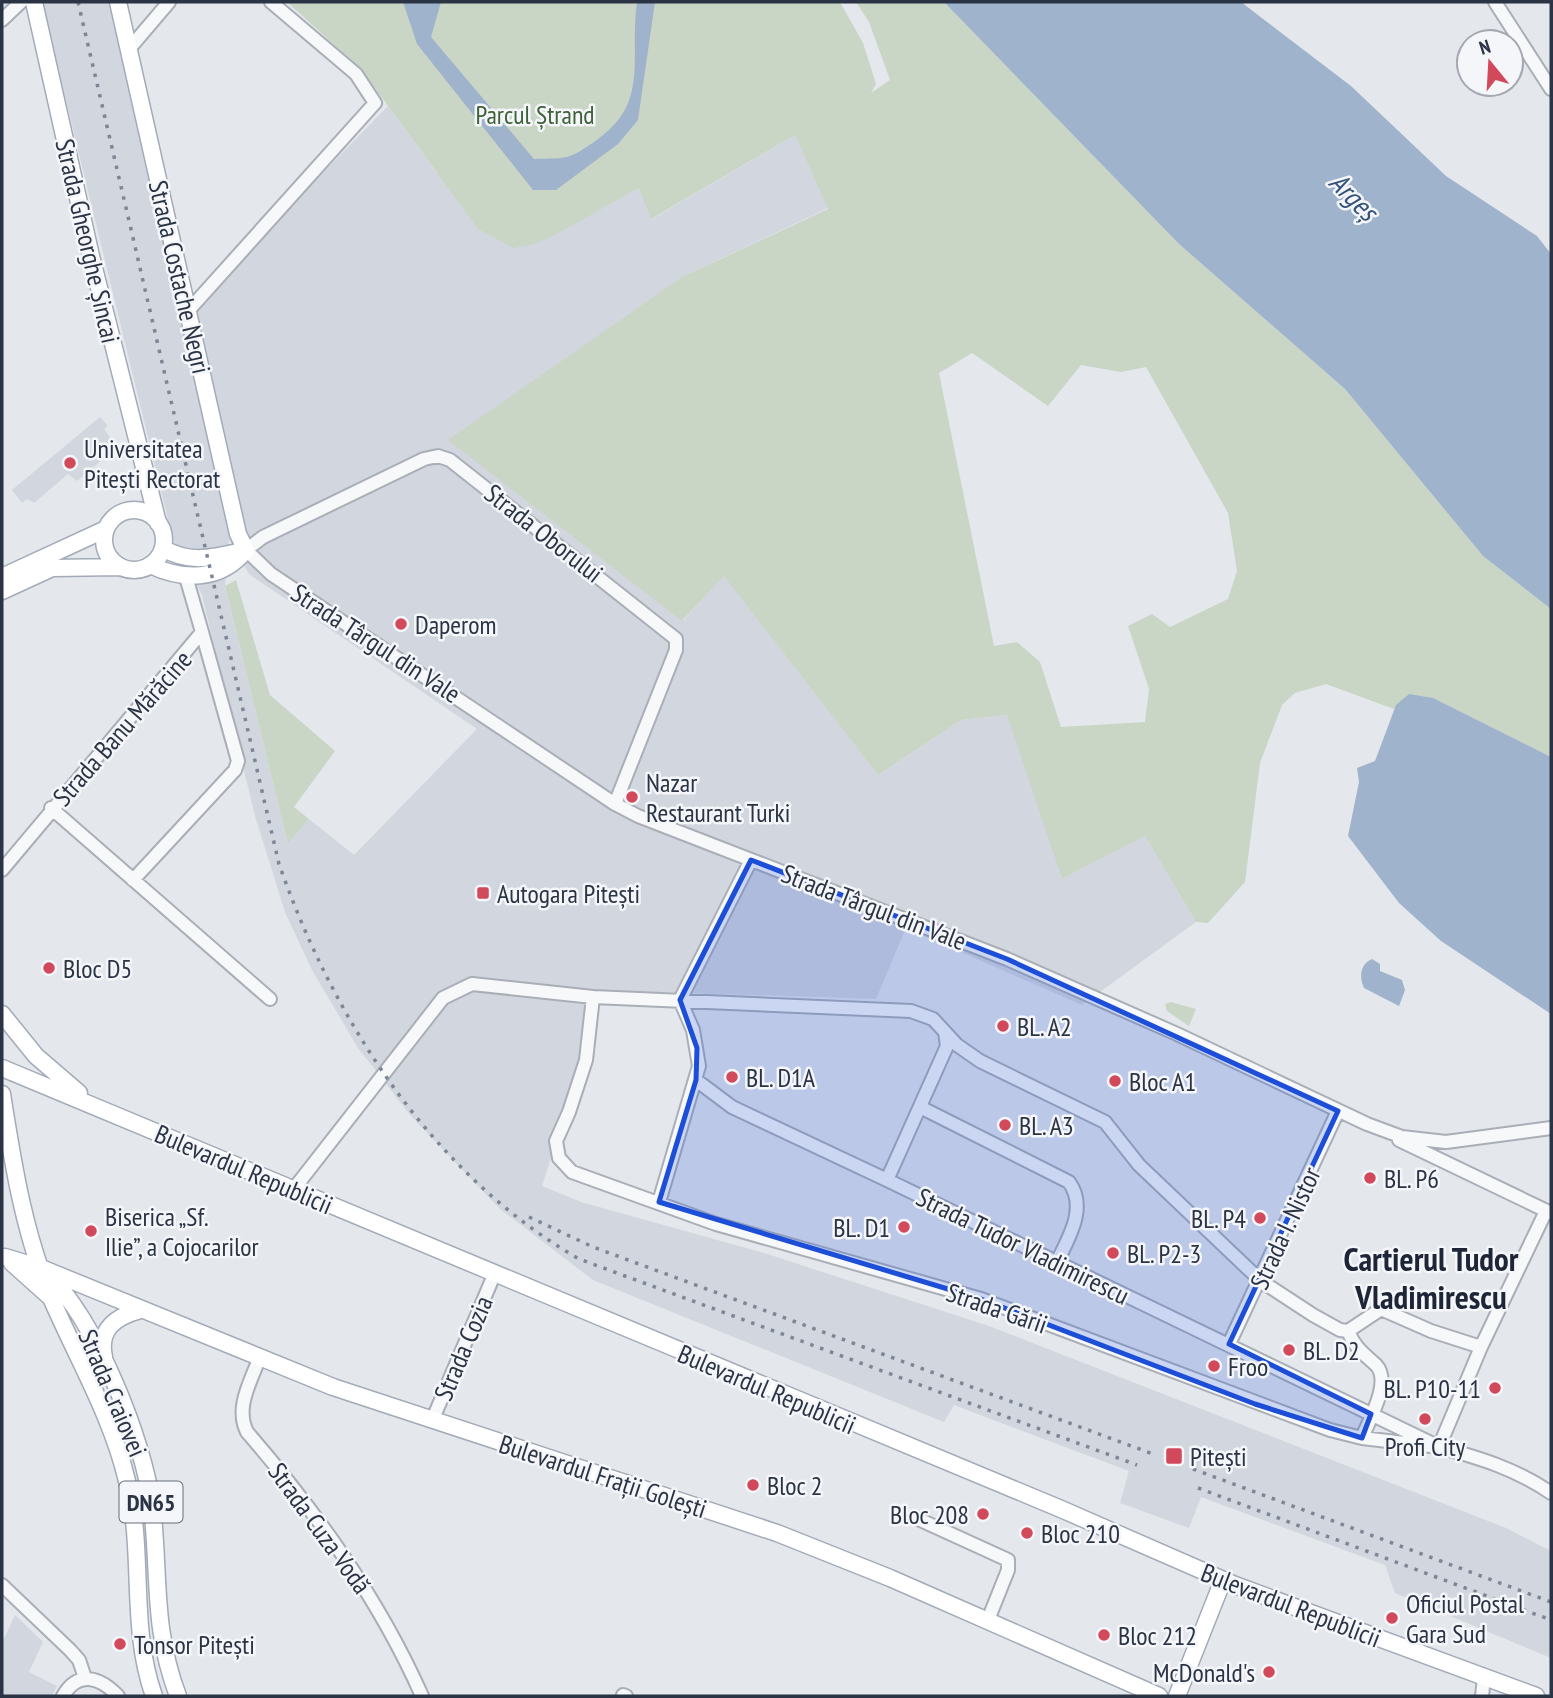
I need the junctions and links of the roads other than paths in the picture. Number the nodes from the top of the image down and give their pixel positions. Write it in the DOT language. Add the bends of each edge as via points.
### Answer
graph roads {
  1 [pos="22,2"];
  2 [pos="34,2"];
  3 [pos="118,2"];
  4 [pos="169,2"];
  5 [pos="271,2"];
  6 [pos="1495,2"];
  7 [pos="2,20"];
  8 [pos="129,49"];
  9 [pos="1551,89"];
  10 [pos="188,311"];
  11 [pos="148,478"];
  12 [pos="134,510"];
  13 [pos="158,523"];
  14 [pos="106,529"];
  15 [pos="163,548"];
  16 [pos="246,550"];
  17 [pos="150,565"];
  18 [pos="120,567"];
  19 [pos="2,577"];
  20 [pos="186,577"];
  21 [pos="2,591"];
  22 [pos="202,632"];
  23 [pos="615,804"];
  24 [pos="51,808"];
  25 [pos="751,860"];
  26 [pos="3,872"];
  27 [pos="133,880"];
  28 [pos="593,997"];
  29 [pos="270,999"];
  30 [pos="680,1000"];
  31 [pos="2,1014"];
  32 [pos="944,1031"];
  33 [pos="2,1068"];
  34 [pos="696,1080"];
  35 [pos="2,1094"];
  36 [pos="920,1107"];
  37 [pos="100,1109"];
  38 [pos="1338,1111"];
  39 [pos="1367,1124"];
  40 [pos="1551,1128"];
  41 [pos="887,1180"];
  42 [pos="293,1190"];
  43 [pos="659,1202"];
  44 [pos="1549,1212"];
  45 [pos="3,1256"];
  46 [pos="1056,1264"];
  47 [pos="41,1268"];
  48 [pos="494,1275"];
  49 [pos="1261,1281"];
  50 [pos="51,1298"];
  51 [pos="140,1310"];
  52 [pos="1349,1331"];
  53 [pos="1229,1344"];
  54 [pos="1481,1347"];
  55 [pos="259,1359"];
  56 [pos="107,1369"];
  57 [pos="1371,1413"];
  58 [pos="432,1421"];
  59 [pos="1362,1438"];
  60 [pos="1439,1447"];
  61 [pos="1551,1493"];
  62 [pos="916,1518"];
  63 [pos="1223,1580"];
  64 [pos="2,1585"];
  65 [pos="988,1620"];
  66 [pos="85,1678"];
  67 [pos="1484,1678"];
  68 [pos="63,1696"];
  69 [pos="118,1696"];
  70 [pos="154,1696"];
  71 [pos="178,1696"];
  72 [pos="422,1696"];
  73 [pos="1159,1696"];
  74 [pos="1177,1696"];
  75 [pos="1482,1696"];
  76 [pos="1536,1696"];
  1 -- 7 [label="street"];
  2 -- 11 [label="main road, Strada Gheorghe Șincai" via="94,269"];
  3 -- 8 [label="main road, Strada Costache Negri"];
  4 -- 8 [label="street"];
  5 -- 10 [label="street" via="356,74 375,103"];
  6 -- 9 [label="street"];
  8 -- 10 [label="main road, Strada Costache Negri"];
  10 -- 16 [label="main road, Strada Costache Negri" via="238,534"];
  11 -- 12 [label="main road"];
  11 -- 13 [label="main road, Strada Gheorghe Șincai"];
  12 -- 13 [label="main road"];
  12 -- 14 [label="main road" via="117,515"];
  13 -- 15 [label="main road"];
  14 -- 18 [label="main road" via="104,547"];
  14 -- 19 [label="main road"];
  15 -- 16 [label="main road" via="196,559"];
  15 -- 17 [label="main road"];
  16 -- 20 [label="main road" via="220,571"];
  16 -- 23 [label="street, Strada Târgul din Vale" via="271,574"];
  16 -- 23 [label="street, Strada Oborului" via="263,537 424,459 438,456 450,460 676,639 676,650"];
  17 -- 18 [label="main road" via="135,570"];
  17 -- 20 [label="main road"];
  18 -- 21 [label="main road" via="52,568"];
  20 -- 22 [label="street, Strada Banu Mărăcine"];
  22 -- 24 [label="street, Strada Banu Mărăcine"];
  22 -- 27 [label="street" via="238,761 235,770"];
  23 -- 25 [label="street, Strada Târgul din Vale"];
  24 -- 26 [label="street, Strada Banu Mărăcine"];
  24 -- 27 [label="street"];
  25 -- 30 [label="street"];
  25 -- 38 [label="street, Strada Târgul din Vale" via="1007,958"];
  27 -- 29 [label="street"];
  28 -- 30 [label="street"];
  28 -- 42 [label="street" via="472,984 458,988 443,998"];
  28 -- 43 [label="street, Strada Gării" via="586,1059 556,1141 559,1158 572,1172"];
  30 -- 32 [label="street" via="911,1011 933,1019"];
  30 -- 34 [label="street" via="697,1048"];
  31 -- 37 [label="main road" via="57,1077"];
  32 -- 36 [label="street, Strada Tudor Vladimirescu" via="947,1046"];
  32 -- 49 [label="street" via="980,1061 1105,1122 1139,1165"];
  33 -- 37 [label="main road, Bulevardul Republicii"];
  34 -- 41 [label="street" via="733,1107"];
  34 -- 43 [label="street"];
  35 -- 47 [label="main road" via="20,1200"];
  36 -- 41 [label="street, Strada Tudor Vladimirescu"];
  36 -- 46 [label="street" via="1069,1182 1078,1199 1074,1226"];
  37 -- 42 [label="main road, Bulevardul Republicii"];
  38 -- 39 [label="street, Strada Târgul din Vale"];
  38 -- 49 [label="street, Strada I. Nistor"];
  39 -- 40 [label="street, Strada Târgul din Vale" via="1402,1137 1446,1142"];
  39 -- 44 [label="street"];
  41 -- 46 [label="street, Strada Tudor Vladimirescu"];
  42 -- 48 [label="main road, Bulevardul Republicii"];
  43 -- 59 [label="street, Strada Gării" via="716,1224 981,1299 1255,1404"];
  44 -- 54 [label="street"];
  45 -- 47 [label="main road, DN65"];
  45 -- 50 [label="main road, DN65"];
  46 -- 53 [label="street, Strada Tudor Vladimirescu"];
  47 -- 50 [label="main road, DN65"];
  47 -- 51 [label="main road, Bulevardul Frații Golești"];
  47 -- 56 [label="main road, Strada Craiovei / DN65" via="71,1302"];
  48 -- 58 [label="street, Strada Cozia"];
  48 -- 63 [label="main road, Bulevardul Republicii"];
  49 -- 52 [label="street" via="1331,1325"];
  49 -- 53 [label="street, Strada I. Nistor"];
  50 -- 70 [label="main road, DN65" via="115,1440 128,1483 136,1545 138,1629"];
  51 -- 55 [label="main road, Bulevardul Frații Golești"];
  51 -- 56 [label="main road" via="116,1319 104,1332"];
  52 -- 54 [label="street" via="1381,1309"];
  52 -- 57 [label="street" via="1358,1351 1381,1372"];
  53 -- 57 [label="street, Strada Tudor Vladimirescu"];
  54 -- 60 [label="street"];
  55 -- 58 [label="main road, Bulevardul Frații Golești"];
  55 -- 72 [label="street, Strada Cuza Vodă" via="241,1420 315,1514 383,1616"];
  56 -- 71 [label="main road, Strada Craiovei / DN65" via="148,1479 158,1626"];
  57 -- 59 [label="street"];
  57 -- 60 [label="street, Strada Tudor Vladimirescu"];
  58 -- 65 [label="main road, Bulevardul Frații Golești" via="777,1533"];
  59 -- 60 [label="street, Strada Gării"];
  60 -- 61 [label="street, Strada Tudor Vladimirescu" via="1496,1463"];
  62 -- 65 [label="street" via="1008,1560"];
  63 -- 67 [label="main road, Bulevardul Republicii"];
  63 -- 74 [label="main road"];
  64 -- 66 [label="street" via="79,1660"];
  65 -- 73 [label="main road, Bulevardul Frații Golești"];
  66 -- 68 [label="street" via="69,1686"];
  66 -- 69 [label="street" via="103,1681"];
  67 -- 75 [label="street"];
  67 -- 76 [label="main road, Bulevardul Republicii"];
}
